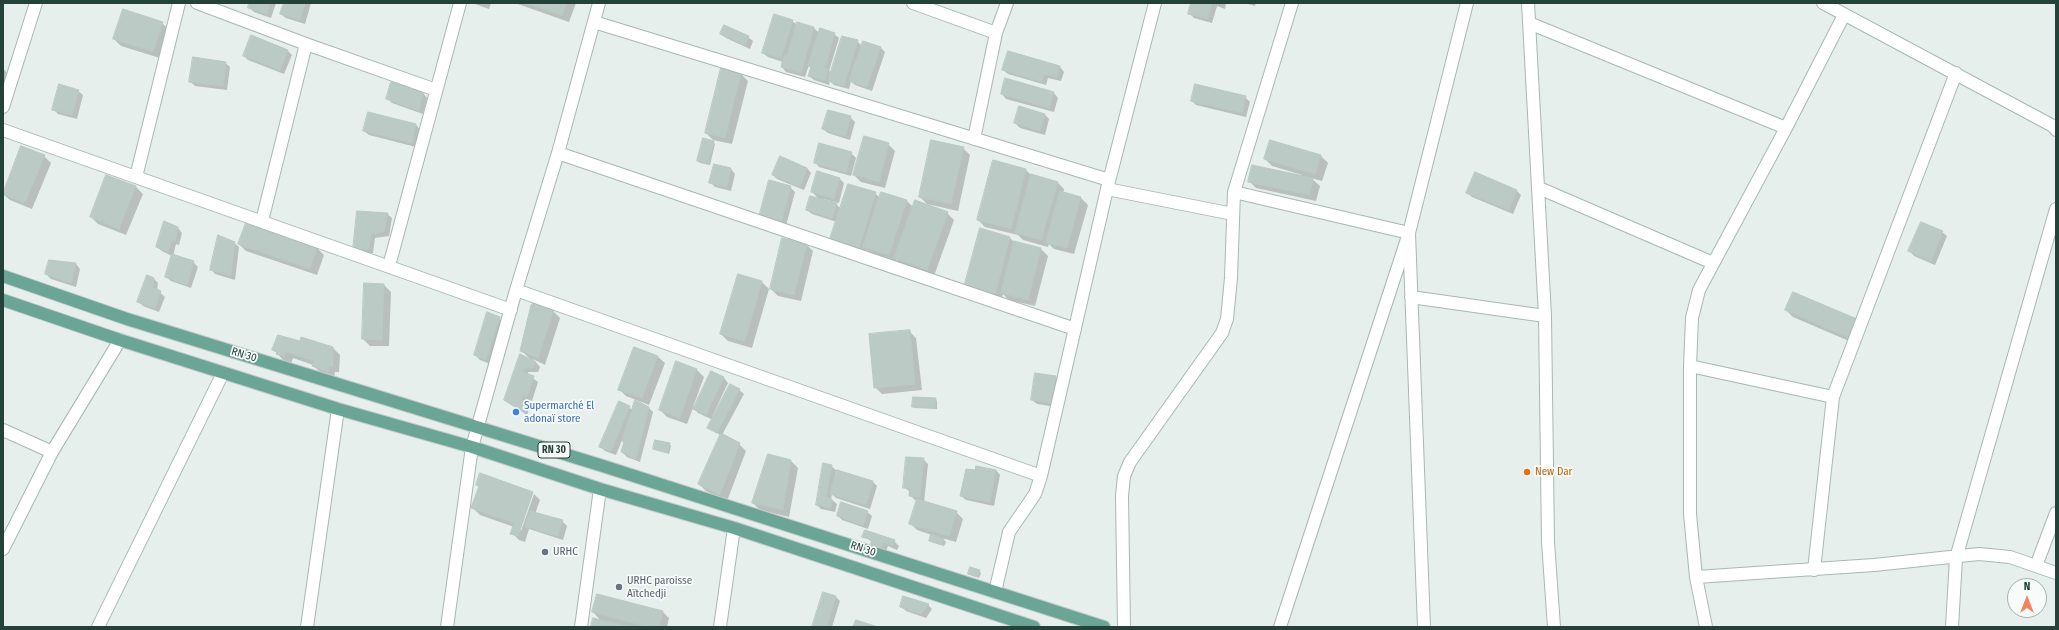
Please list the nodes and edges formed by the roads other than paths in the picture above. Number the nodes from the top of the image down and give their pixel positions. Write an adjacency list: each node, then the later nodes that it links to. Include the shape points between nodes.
1 (36, 3): 20 (street)
2 (179, 3): 26 (street)
3 (197, 3): 17 (street)
4 (460, 3): 19 (street)
5 (599, 3): 14 (street)
6 (913, 3): 16 (street)
7 (1007, 3): 16 (street)
8 (1155, 3): 27 (street)
9 (1292, 3): 29 (street)
10 (1467, 3): 33 (street)
11 (1528, 3): 15 (street)
12 (1823, 3): 13 (street)
13 (1844, 15): 18 (street); 22 (street)
14 (594, 22): 24 (street); 25 (street)
15 (1529, 23): 22 (street); 28 (street)
16 (996, 33): 24 (street)
17 (306, 44): 19 (street); 32 (street)
18 (1956, 73): 21 (street); 46 (street)
19 (436, 90): 35 (street)
20 (3, 108)
21 (2055, 124)
22 (1786, 128): 34 (street)
23 (3, 130): 26 (street)
24 (974, 140): 27 (street)
25 (558, 153): 37 (street); 42 (street)
26 (136, 177): 32 (street)
27 (1108, 185): 31 (street); 42 (street)
28 (1539, 188): 34 (street); 41 (street)
29 (1234, 192): 31 (street); 33 (street)
30 (2056, 210): 57 (street)
31 (1232, 214): 70 (street, via 1231,278 1227,319 1222,333 1130,462 1124,476)
32 (262, 221): 35 (street)
33 (1409, 233): 38 (street); 71 (street)
34 (1713, 263): 44 (street, via 1699,290 1692,318)
35 (389, 266): 40 (street)
36 (3, 276): 48 (main road, RN 30 / RN 30, via 126,320)
37 (516, 290): 40 (street); 52 (street)
38 (1411, 297): 41 (street); 72 (street)
39 (3, 300): 43 (main road, RN 30)
40 (511, 310): 48 (street)
41 (1545, 316): 73 (street, via 1548,542)
42 (1075, 329): 52 (street)
43 (120, 340): 45 (main road, RN 30); 51 (street)
44 (1690, 366): 46 (street); 61 (street, via 1690,514)
45 (223, 373): 47 (main road, RN 30); 63 (street)
46 (1833, 397): 59 (street)
47 (338, 409): 50 (main road, RN 30); 64 (street)
48 (478, 427): 50 (street); 62 (main road, RN 30 / RN 30)
49 (3, 430): 51 (street)
50 (472, 447): 53 (main road, RN 30); 65 (street)
51 (52, 452): 56 (street)
52 (1041, 476): 62 (street, via 1035,494 1010,532)
53 (600, 489): 55 (main road, RN 30); 66 (street)
54 (2056, 514): 58 (street)
55 (734, 528): 67 (street); 68 (main road, RN 30)
56 (3, 549)
57 (1956, 558): 58 (street, via 1993,555 2010,557); 59 (street); 75 (street)
58 (2036, 566): 60 (street)
59 (1814, 570): 61 (street)
60 (2056, 573)
61 (1696, 577): 74 (street)
62 (994, 592): 69 (main road, RN 30 / RN 30)
63 (98, 627)
64 (307, 627)
65 (447, 627)
66 (581, 627)
67 (720, 627)
68 (1034, 627)
69 (1104, 627)
70 (1124, 627)
71 (1280, 627)
72 (1424, 627)
73 (1554, 627)
74 (1706, 627)
75 (1952, 627)

